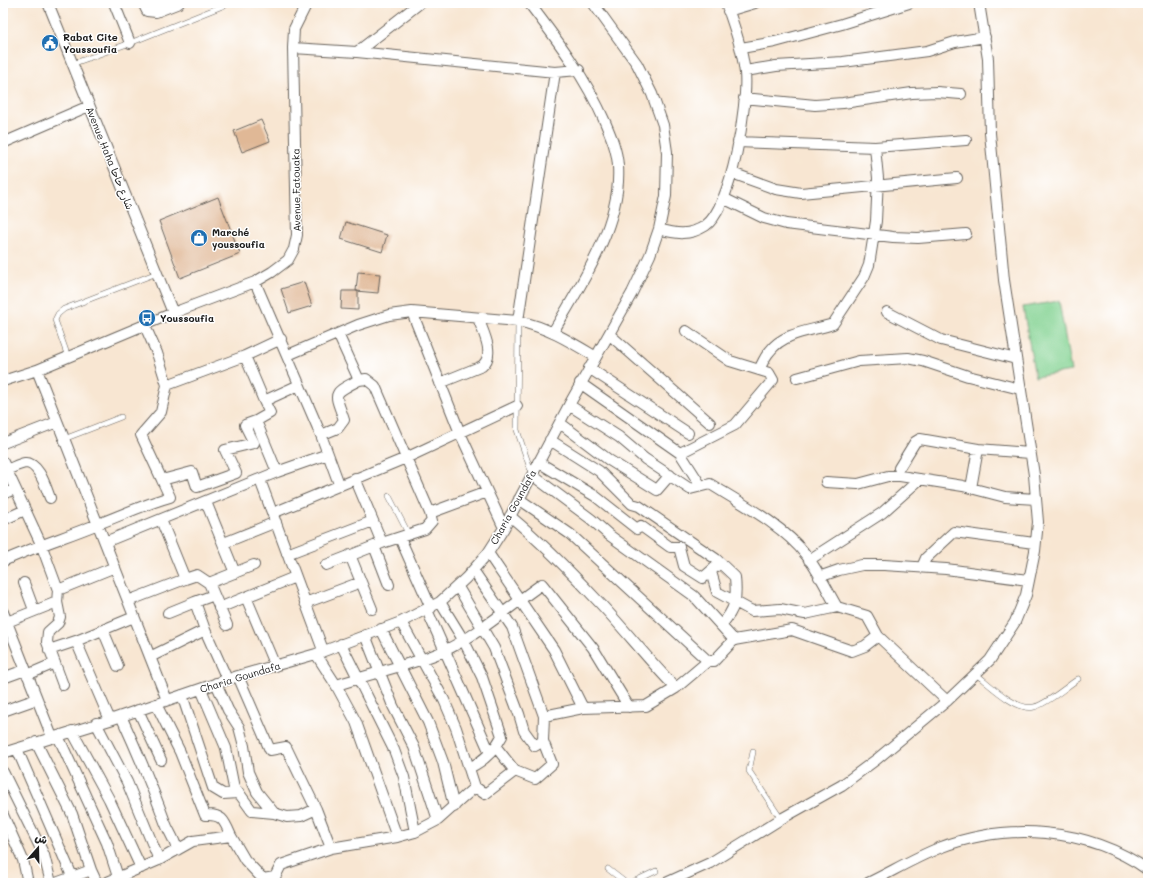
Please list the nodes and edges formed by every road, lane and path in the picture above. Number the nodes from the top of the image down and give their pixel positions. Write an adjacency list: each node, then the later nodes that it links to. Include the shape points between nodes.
1 (114, 3): 15 (street)
2 (143, 3): 3 (street, via 146,11 152,12)
3 (179, 3)
4 (230, 3): 15 (lane)
5 (307, 3): 16 (street, Avenue Fatouaka, via 294,29)
6 (420, 3): 18 (street)
7 (529, 3): 20 (street)
8 (593, 3): 34 (street, Charia Goundafa, via 637,64 652,94 663,125 668,174)
9 (755, 3): 13 (street)
10 (909, 3): 17 (street, via 775,42)
11 (979, 3): 14 (street)
12 (49, 4): 19 (street, Avenue Haha شارع حاحا)
13 (727, 7): 17 (street)
14 (985, 37): 21 (street, via 955,42 928,51); 54 (street, via 997,214)
15 (130, 43): 19 (lane)
16 (293, 48): 18 (street); 38 (street, Avenue Fatouaka, via 297,235 288,260)
17 (741, 48): 21 (street)
18 (357, 52): 22 (street)
19 (72, 64): 25 (street, Avenue Haha شارع حاحا)
20 (578, 70): 22 (street); 46 (street, via 598,106 615,148 618,165 617,186 614,209 606,230 578,289)
21 (745, 71): 24 (street)
22 (555, 72): 43 (street)
23 (961, 94): 24 (street, via 912,93 814,105)
24 (744, 98): 27 (street)
25 (89, 106): 28 (street); 37 (street, Avenue Haha شارع حاحا)
26 (966, 140): 29 (street)
27 (738, 142): 29 (street); 30 (street)
28 (3, 143)
29 (875, 147): 32 (street)
30 (732, 174): 32 (street, via 793,192 809,193); 33 (street)
31 (957, 178): 32 (street)
32 (878, 186): 36 (street)
33 (723, 198): 34 (street, via 719,209 705,226 682,234); 36 (street, via 777,222)
34 (658, 229): 48 (street, Charia Goundafa, via 647,261)
35 (966, 234): 36 (street, via 918,238)
36 (875, 235): 57 (street, via 864,277 836,321 822,328 794,334 776,343)
37 (157, 273): 41 (street, Avenue Haha شارع حاحا); 52 (lane, via 64,309 58,314 55,320)
38 (255, 282): 41 (street, Avenue Fatouaka); 49 (street)
39 (412, 312): 42 (street); 47 (street, via 375,318); 61 (street)
40 (887, 312): 54 (street, via 941,340)
41 (174, 313): 44 (street, Avenue Fatouaka)
42 (478, 318): 43 (street); 61 (street, via 489,352 487,362)
43 (518, 321): 46 (street); 68 (lane)
44 (145, 326): 52 (street, Avenue Fatouaka); 63 (street)
45 (686, 330): 57 (street, via 730,361)
46 (553, 332): 53 (street)
47 (338, 334): 50 (street); 59 (street)
48 (610, 335): 53 (street, Charia Goundafa); 73 (street)
49 (281, 339): 50 (street); 51 (street)
50 (288, 355): 64 (street)
51 (245, 356): 63 (street); 66 (street)
52 (68, 357): 56 (street, Avenue Fatouaka)
53 (596, 357): 55 (street, Charia Goundafa)
54 (1016, 359): 65 (street)
55 (589, 368): 62 (street, Charia Goundafa); 75 (street)
56 (37, 370): 60 (street, Avenue Fatouaka); 71 (street)
57 (759, 370): 81 (street, via 771,375 771,383 735,425)
58 (797, 378): 65 (street, via 859,361 908,358)
59 (359, 380): 76 (street, via 337,393 336,400 344,420 342,425); 84 (street, via 366,379 375,386)
60 (3, 382)
61 (440, 383): 74 (street)
62 (580, 383): 67 (street, Charia Goundafa); 81 (street)
63 (167, 385): 93 (street, via 160,412 141,435)
64 (299, 385): 66 (street); 76 (street)
65 (1020, 389): 82 (street)
66 (264, 401): 70 (street, via 270,413)
67 (569, 405): 72 (street, Charia Goundafa); 90 (street, via 619,437 645,459)
68 (518, 406): 74 (street); 89 (lane, via 517,430)
69 (120, 417): 77 (lane)
70 (256, 421): 88 (street); 93 (street, via 245,425 254,443 225,450 236,473 197,487 192,472)
71 (57, 422): 77 (street); 79 (street)
72 (560, 423): 78 (street, Charia Goundafa); 90 (street, via 609,460 657,490)
73 (710, 423)
74 (460, 433): 84 (street); 100 (street)
75 (688, 433)
76 (321, 435): 83 (street)
77 (64, 439): 114 (street)
78 (550, 440): 85 (street, Charia Goundafa); 127 (street, via 599,471 632,504 639,506)
79 (3, 443)
80 (978, 449): 82 (street); 87 (street, via 920,439 915,442); 98 (street)
81 (680, 453): 97 (street)
82 (1030, 453): 105 (street)
83 (328, 454): 88 (street); 96 (street)
84 (406, 458): 91 (street); 108 (street)
85 (538, 462): 89 (street, Charia Goundafa); 134 (street, via 595,496 637,529 642,526 670,547 679,547 684,566 690,570 703,578)
86 (5, 466): 99 (street); 103 (street, via 32,464)
87 (900, 468)
88 (277, 472): 94 (street)
89 (532, 475): 104 (street, Charia Goundafa); 165 (street, via 694,596)
90 (670, 475): 97 (street, via 690,488)
91 (356, 478): 96 (street); 113 (street)
92 (920, 478): 95 (street, via 888,476 858,484); 98 (street); 125 (street, via 882,514)
93 (162, 480): 114 (street, via 170,496 144,504)
94 (260, 480): 106 (street); 110 (street)
95 (826, 482)
96 (339, 484): 110 (street)
97 (700, 486): 125 (street, via 710,484 755,512 786,534)
98 (972, 488): 105 (street, via 1005,497)
99 (15, 489): 101 (street); 107 (street)
100 (487, 492): 108 (street); 115 (street)
101 (3, 494)
102 (389, 496): 116 (lane)
103 (50, 498)
104 (518, 499): 109 (street, Charia Goundafa); 181 (street, via 570,534)
105 (1036, 500): 119 (street, via 1038,522)
106 (206, 502): 112 (street); 118 (street)
107 (25, 510): 111 (street); 120 (street)
108 (430, 514): 116 (street, via 432,521 429,527)
109 (510, 516): 115 (street, Charia Goundafa); 197 (street, via 548,549 592,594 650,662)
110 (274, 517): 118 (street); 123 (street)
111 (3, 520)
112 (161, 520): 117 (street); 137 (street)
113 (373, 521): 121 (street); 123 (street)
114 (97, 525): 117 (street); 120 (street)
115 (504, 528): 122 (street, Charia Goundafa)
116 (404, 536): 121 (street); 157 (street)
117 (105, 542): 130 (street)
118 (224, 543): 133 (street)
119 (1034, 543): 131 (street, via 954,532 926,558); 138 (street)
120 (41, 544): 126 (street); 144 (street)
121 (378, 544): 124 (street); 142 (street)
122 (488, 553): 132 (street, Charia Goundafa); 147 (street)
123 (287, 554): 135 (street)
124 (350, 555): 129 (street); 139 (street)
125 (809, 560): 136 (street)
126 (3, 561)
127 (720, 563): 134 (street); 148 (street, via 735,577)
128 (254, 565): 133 (street)
129 (326, 565)
130 (115, 567): 144 (street); 149 (street)
131 (922, 568): 136 (street, via 862,565); 138 (street)
132 (474, 570): 143 (street, Charia Goundafa); 160 (street)
133 (235, 572): 141 (street)
134 (711, 572): 148 (street, via 718,592)
135 (295, 577): 146 (street); 153 (street)
136 (819, 577): 154 (street)
137 (185, 579): 141 (street, via 197,575); 149 (street)
138 (1028, 580): 188 (street, via 1026,595 1015,622 990,660)
139 (361, 582): 153 (street); 156 (street)
140 (24, 583): 158 (street)
141 (209, 583): 145 (street)
142 (389, 585)
143 (458, 586): 152 (street, Charia Goundafa); 166 (street)
144 (58, 590): 150 (street)
145 (214, 595): 151 (street); 155 (street)
146 (246, 597): 155 (street); 184 (street)
147 (519, 599): 160 (street); 204 (street, via 542,584 593,648); 205 (street, via 554,650)
148 (735, 600): 154 (street, via 752,611 780,609 805,614); 165 (street, via 731,614)
149 (128, 601): 162 (street)
150 (57, 602): 158 (street); 176 (street, via 60,617 58,623 48,632)
151 (195, 602): 159 (street); 169 (street)
152 (440, 602): 157 (street, Charia Goundafa); 174 (street)
153 (305, 603): 178 (street)
154 (837, 607): 171 (street, via 867,616)
155 (219, 608): 164 (street)
156 (372, 609)
157 (429, 609): 163 (street, Charia Goundafa); 177 (street)
158 (34, 610): 161 (street)
159 (168, 613)
160 (503, 614): 166 (street); 209 (street, via 512,627)
161 (5, 617): 186 (street)
162 (134, 617): 168 (street); 179 (street)
163 (401, 622): 167 (street, Charia Goundafa); 180 (street)
164 (227, 625)
165 (721, 625): 172 (street)
166 (483, 627): 174 (street); 214 (street, via 494,648 524,730 535,746)
167 (381, 629): 170 (street, Charia Goundafa); 185 (street)
168 (103, 630): 173 (street); 183 (street)
169 (205, 630): 179 (street); 193 (street)
170 (365, 635): 175 (street, Charia Goundafa); 187 (street)
171 (878, 636): 172 (street, via 865,646 852,651 792,630); 202 (street)
172 (734, 640): 181 (street, via 714,662)
173 (76, 641): 176 (street); 210 (street)
174 (464, 641): 177 (street); 217 (street, via 482,677 502,736)
175 (341, 644): 178 (street, Charia Goundafa); 191 (street)
176 (49, 650): 182 (street)
177 (446, 650): 180 (street); 217 (street)
178 (320, 652): 184 (street, Charia Goundafa); 196 (street)
179 (150, 657): 201 (street)
180 (422, 660): 185 (street); 221 (street, via 444,700)
181 (708, 661): 197 (street)
182 (55, 664): 186 (street); 195 (street)
183 (118, 666)
184 (275, 666): 189 (street, Charia Goundafa)
185 (399, 666): 187 (street); 226 (street, via 428,722 443,762)
186 (26, 672): 190 (street); 200 (street)
187 (379, 672): 191 (street); 231 (street, via 414,747)
188 (976, 674): 192 (lane, via 1016,705 1028,708 1037,706); 202 (street)
189 (238, 676): 193 (street, Charia Goundafa); 227 (street, via 270,750 286,747)
190 (3, 678)
191 (359, 678): 196 (street); 232 (street, via 394,750 404,777)
192 (1078, 679)
193 (227, 680): 194 (street, Charia Goundafa)
194 (216, 683): 198 (street, Charia Goundafa); 228 (street, via 239,727 248,772 257,792)
195 (63, 685)
196 (336, 685): 234 (street, via 356,722)
197 (676, 688): 204 (street, via 646,706)
198 (201, 689): 199 (street, Charia Goundafa); 225 (street, via 226,748 234,788)
199 (182, 695): 201 (street, Charia Goundafa); 225 (street, via 213,788 223,794)
200 (37, 699): 207 (street); 213 (street)
201 (167, 700): 203 (street, Charia Goundafa)
202 (947, 700): 230 (street, via 842,785)
203 (156, 704): 206 (street, Charia Goundafa); 233 (street, via 180,752 205,815 216,815 224,821)
204 (629, 707): 205 (street)
205 (583, 708): 209 (street)
206 (138, 710): 208 (street, Charia Goundafa); 220 (street)
207 (3, 711)
208 (121, 716): 210 (street, Charia Goundafa); 236 (street)
209 (544, 716): 214 (street)
210 (110, 720): 211 (street, Charia Goundafa)
211 (96, 723): 212 (street, Charia Goundafa); 237 (street, via 127,782)
212 (72, 731): 213 (street, Charia Goundafa); 238 (street, via 110,799)
213 (55, 737): 215 (street, Charia Goundafa); 243 (street, via 107,843)
214 (543, 741): 222 (street, via 552,764 535,778)
215 (36, 742): 216 (street, Charia Goundafa); 240 (street, via 72,814)
216 (17, 749): 219 (street, Charia Goundafa); 244 (street)
217 (493, 750): 221 (street, via 478,764); 222 (street)
218 (754, 752): 230 (lane, via 749,771)
219 (3, 754)
220 (161, 760)
221 (469, 768): 224 (street)
222 (515, 771): 224 (street, via 485,794)
223 (3, 772): 246 (street, via 44,855)
224 (475, 787): 226 (street)
225 (239, 793): 228 (street, via 252,811)
226 (454, 807): 231 (street)
227 (316, 809): 228 (street, via 301,816 287,817); 235 (street)
228 (274, 813)
229 (3, 815): 245 (street, via 23,860)
230 (781, 819): 252 (street, via 710,863)
231 (438, 820): 232 (street)
232 (415, 832): 234 (street)
233 (231, 836): 235 (street, via 245,860 263,879 275,878 281,865); 236 (street, via 193,840)
234 (397, 837): 235 (street)
235 (331, 848)
236 (177, 850): 237 (street)
237 (159, 860): 238 (street)
238 (140, 868): 243 (street)
239 (608, 869): 250 (lane)
240 (91, 870): 244 (street); 248 (street)
241 (1148, 870): 253 (street, via 1126,856 1084,839 1048,833 1019,832 962,841 938,849)
242 (656, 871): 251 (lane)
243 (118, 878): 249 (street)
244 (74, 880): 247 (street)
245 (28, 883)
246 (51, 883)
247 (56, 883)
248 (97, 883)
249 (105, 883)
250 (626, 883)
251 (631, 883)
252 (666, 883)
253 (868, 883)

